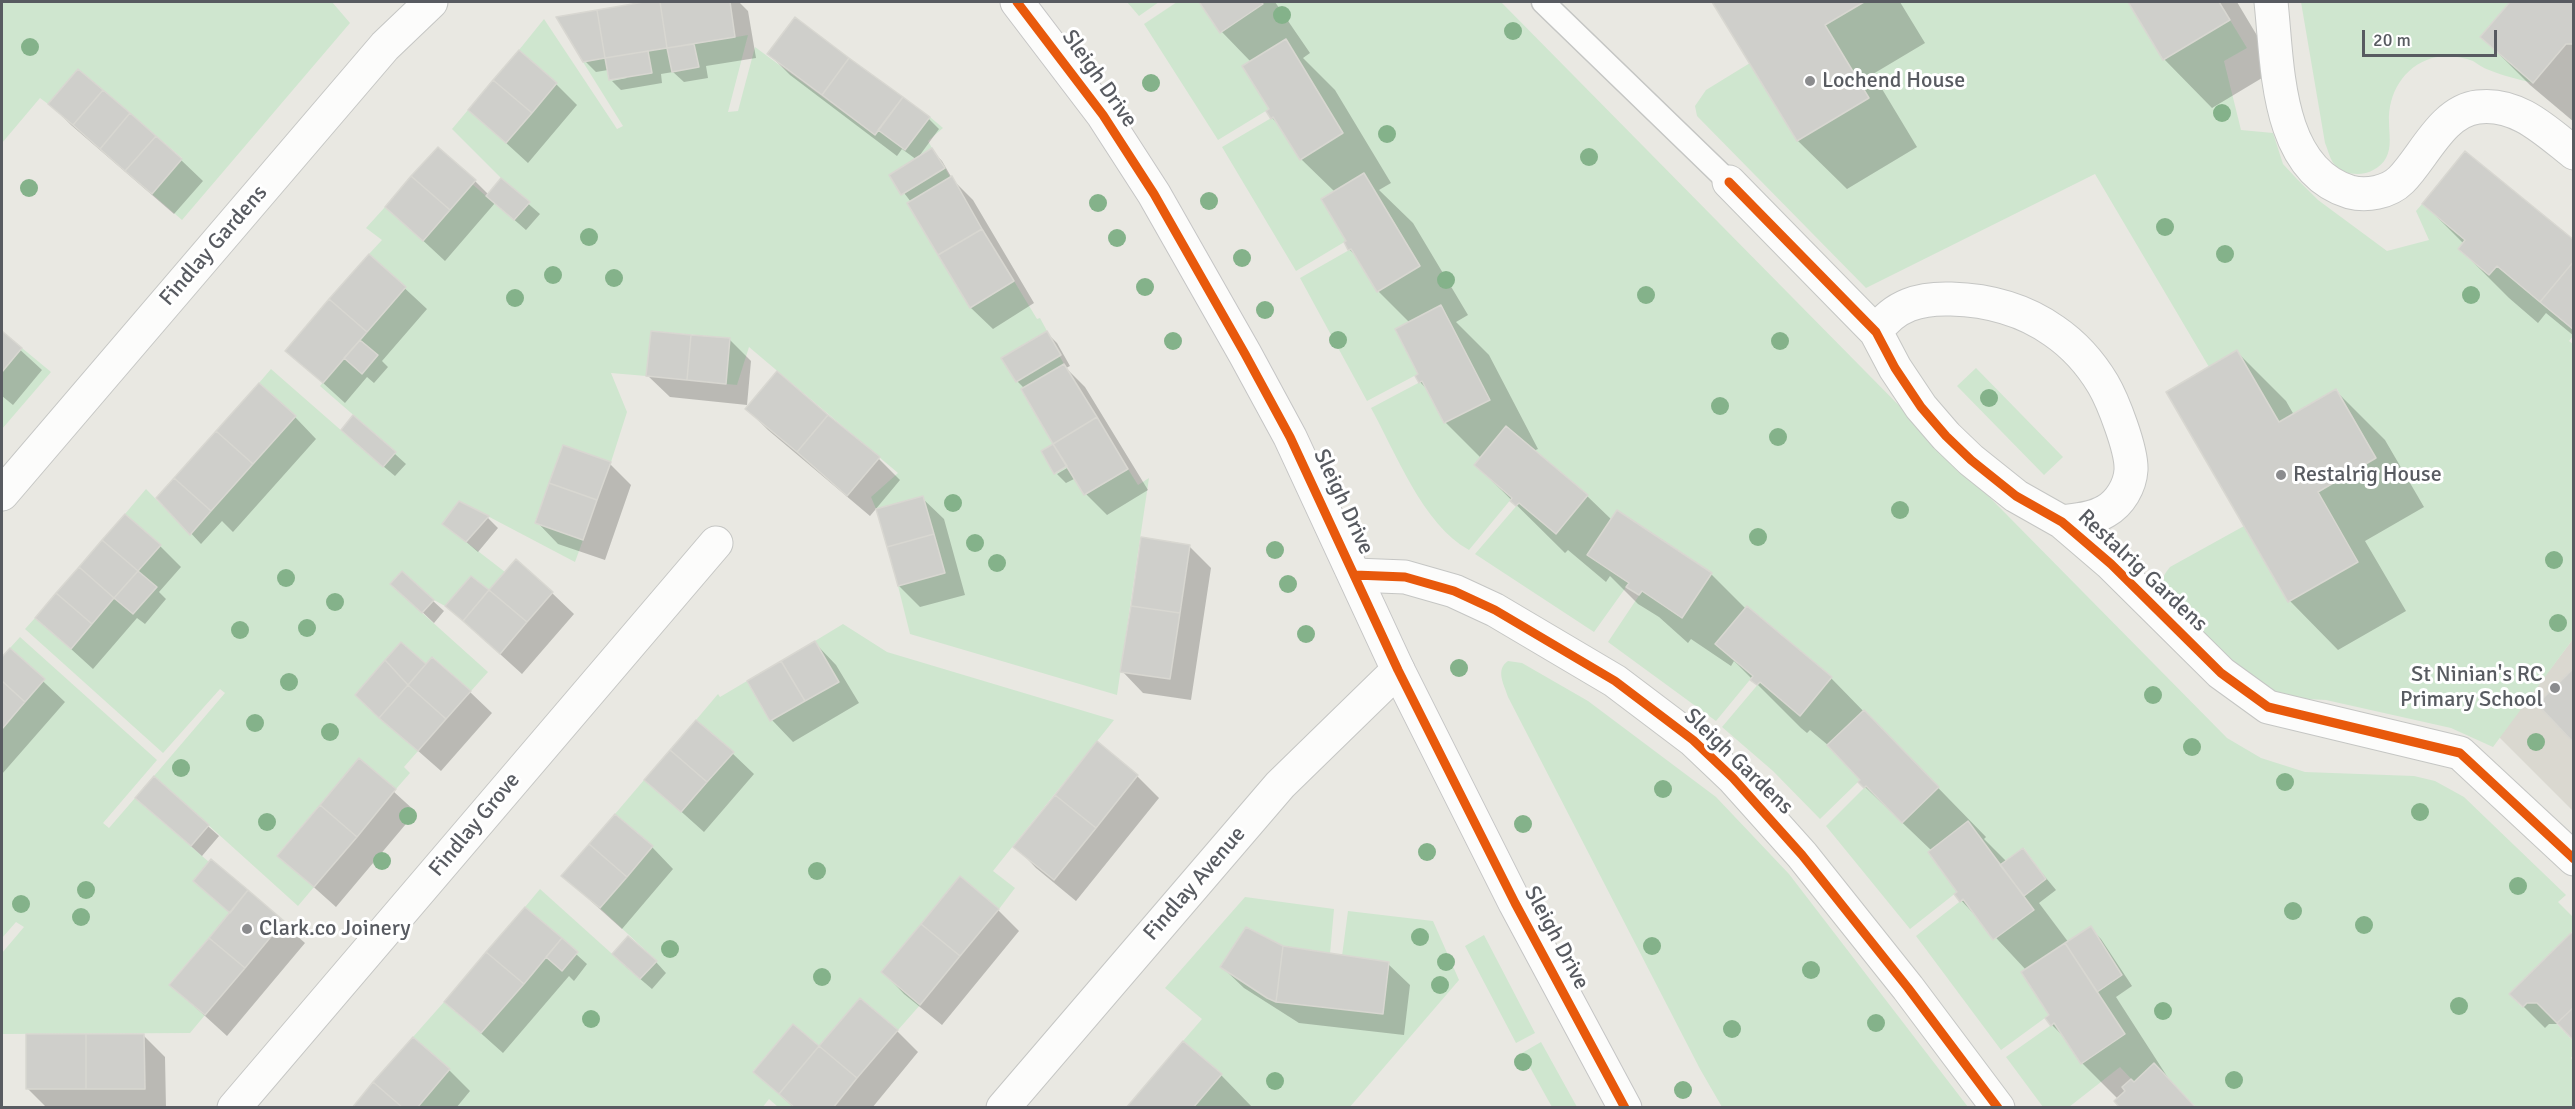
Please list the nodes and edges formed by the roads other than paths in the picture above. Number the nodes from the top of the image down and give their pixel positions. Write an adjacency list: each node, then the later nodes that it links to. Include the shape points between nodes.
1 (431, 2): 8 (street, Findlay Gardens, via 385,46)
2 (1017, 2): 11 (street, Sleigh Drive, via 1103,115 1196,264 1290,436)
3 (2271, 2): 5 (street, via 2290,133 2303,156 2337,188 2356,194 2379,192 2399,182 2455,116 2477,107 2505,107 2534,122)
4 (1547, 3): 6 (lane)
5 (2574, 153)
6 (1729, 182): 7 (street, Restalrig Gardens)
7 (1876, 332): 9 (street, Restalrig Gardens, via 1921,407 1946,436 2016,496); 9 (street, Restalrig Gardens, via 1899,308 1911,303 1946,298 1981,301 2037,320 2084,358 2104,385 2118,418 2131,467 2130,480 2124,494 2106,511)
8 (2, 494)
9 (2062, 522): 13 (street, Restalrig Gardens, via 2221,673 2268,707 2460,753)
10 (716, 543): 14 (street, Findlay Grove)
11 (1355, 575): 12 (street, Sleigh Drive); 17 (street, Sleigh Gardens, via 1405,578 1454,591 1495,610 1615,681 1693,740 1734,778 1802,855)
12 (1398, 670): 15 (street, Findlay Avenue, via 1280,785); 16 (street, Sleigh Drive, via 1515,903)
13 (2574, 859)
14 (234, 1107)
15 (1003, 1107)
16 (1624, 1107)
17 (1998, 1107)

